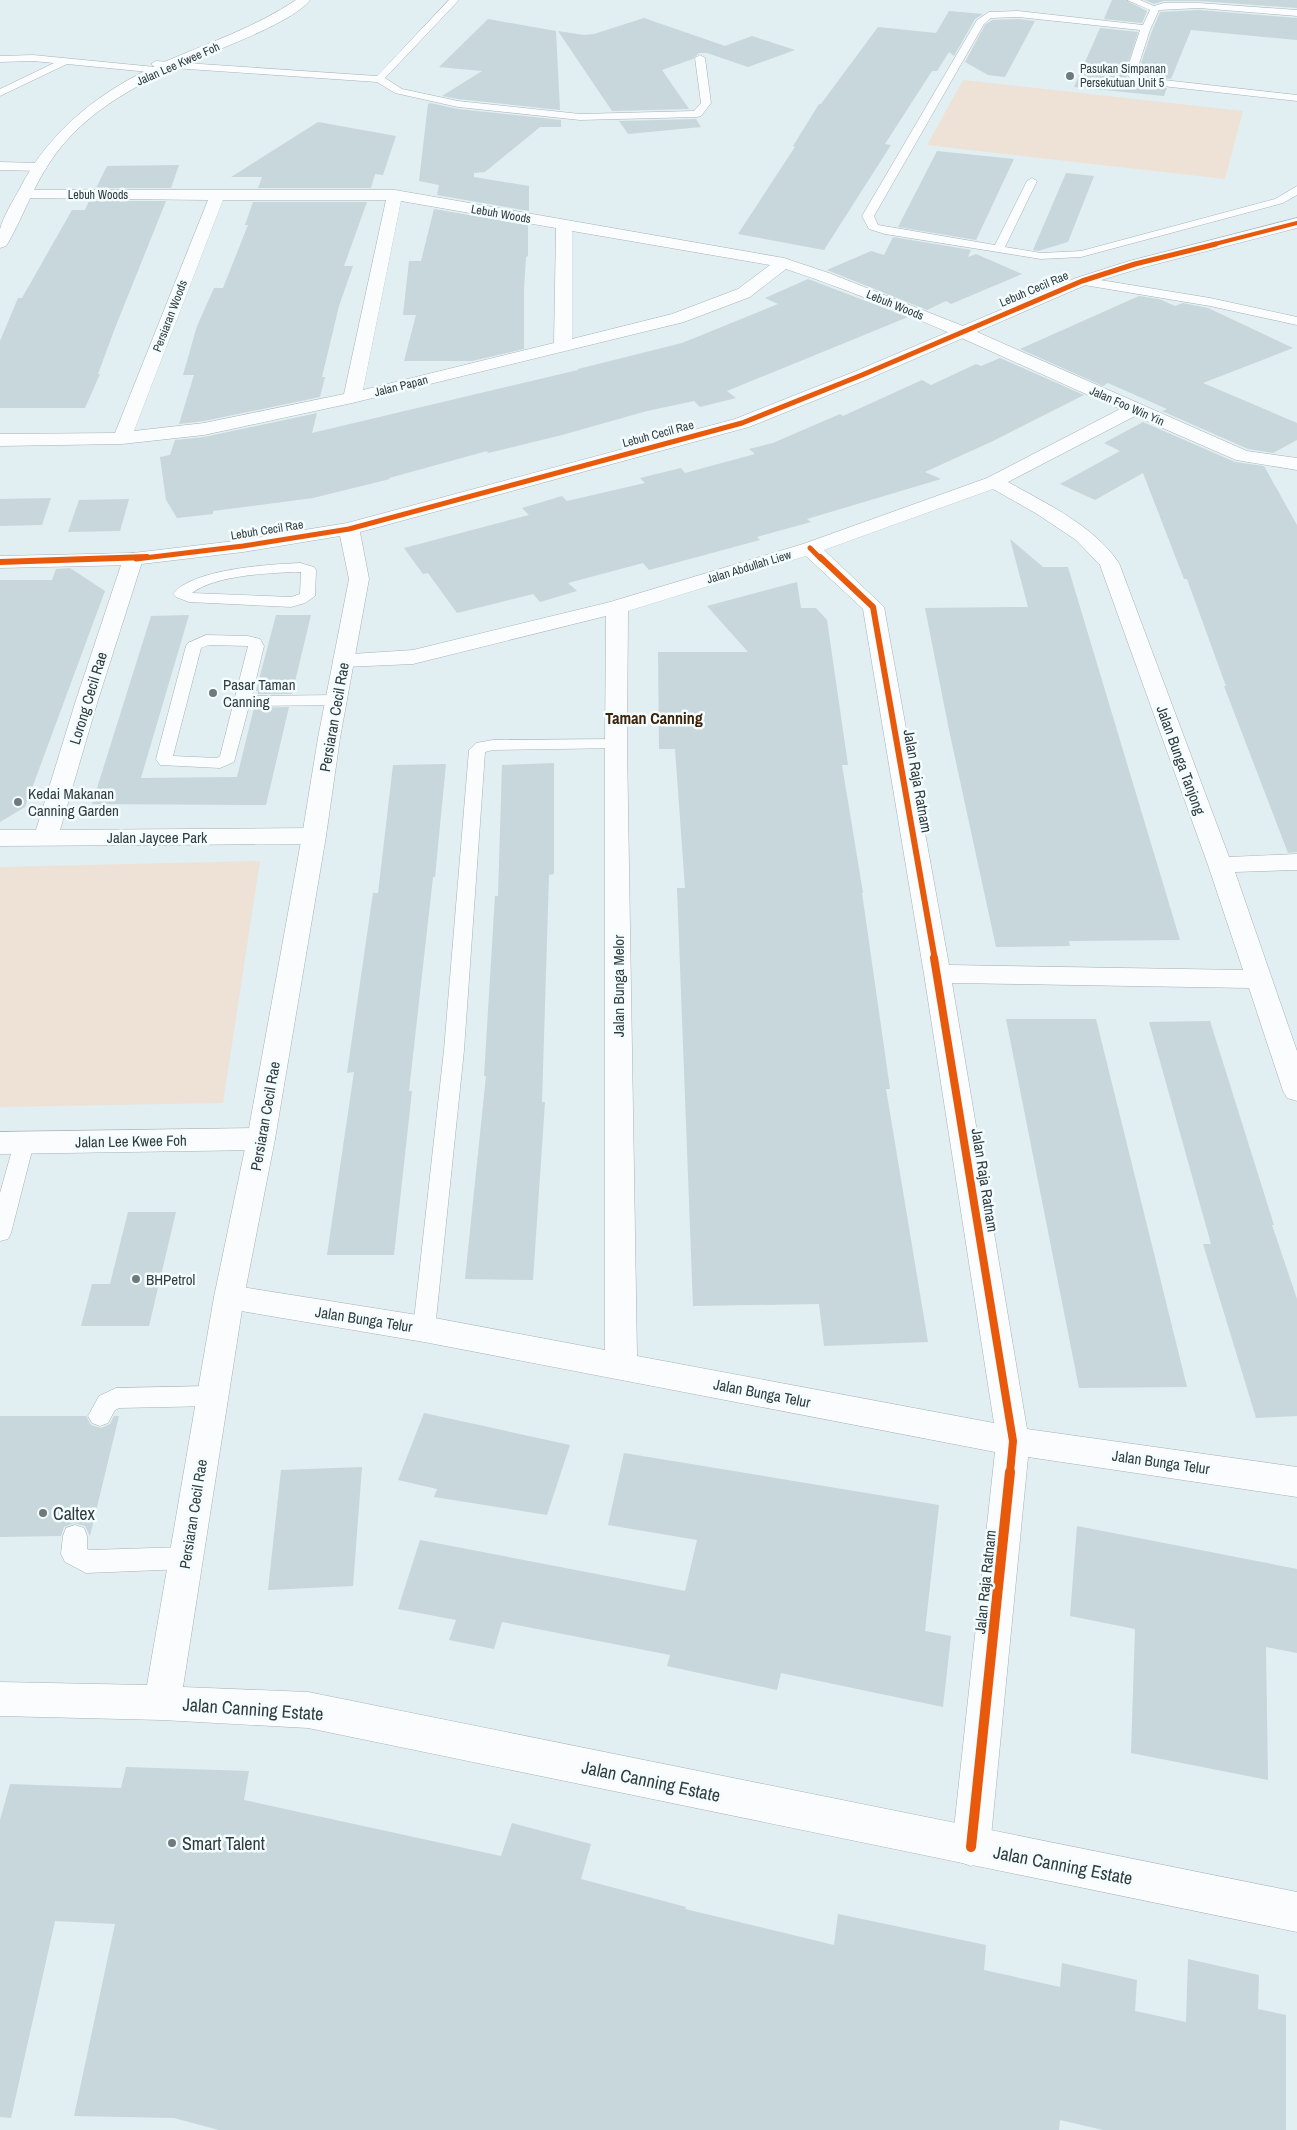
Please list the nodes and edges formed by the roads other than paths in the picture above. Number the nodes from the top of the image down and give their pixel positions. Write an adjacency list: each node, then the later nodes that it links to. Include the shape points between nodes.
1 (290, 0): 12 (street, Jalan Lee Kwee Foh, via 266,15)
2 (304, 0): 12 (street, Jalan Lee Kwee Foh, via 255,29)
3 (454, 0): 13 (lane)
4 (1132, 0): 6 (lane)
5 (1184, 1): 6 (lane, via 1160,4); 7 (lane)
6 (1155, 9): 8 (lane)
7 (1297, 13)
8 (1147, 28): 15 (lane, via 1131,73 1139,80); 27 (lane, via 1018,14 989,15 980,22 868,216 873,227 885,231)
9 (700, 58): 13 (lane, via 706,103 697,114 580,117 458,104 399,91)
10 (0, 59): 11 (lane, via 33,58)
11 (64, 62): 12 (lane); 14 (lane)
12 (157, 67): 13 (lane); 17 (street, Jalan Lee Kwee Foh, via 72,128)
13 (379, 79)
14 (0, 93)
15 (1297, 98)
16 (0, 166): 17 (street)
17 (33, 167): 20 (street, Jalan Lee Kwee Foh); 23 (street, Jalan Lee Kwee Foh)
18 (1032, 181): 27 (lane)
19 (1297, 189): 27 (lane, via 1279,201 1081,254 1042,256)
20 (25, 195): 21 (street, Lebuh Woods); 26 (street, Jalan Lee Kwee Foh)
21 (217, 195): 22 (street, Lebuh Woods); 35 (street, Persiaran Woods)
22 (395, 195): 25 (street, Lebuh Woods); 33 (street)
23 (0, 212)
24 (1297, 223): 29 (street, Lebuh Cecil Rae)
25 (564, 225): 28 (street, Lebuh Woods); 32 (street)
26 (0, 243)
27 (998, 250)
28 (784, 263): 31 (street, Lebuh Woods); 32 (street, Jalan Papan, via 744,294 678,318)
29 (1082, 281): 30 (lane, via 1210,302); 31 (street, Lebuh Cecil Rae)
30 (1297, 321)
31 (962, 332): 34 (street, Jalan Foo Win Yin); 39 (street, Lebuh Cecil Rae, via 742,423)
32 (563, 347): 33 (street, Jalan Papan)
33 (352, 398): 35 (street, Jalan Papan, via 204,429)
34 (1134, 409): 37 (street, Jalan Foo Win Yin, via 1243,456); 38 (street, Jalan Abdullah Liew)
35 (122, 438): 36 (street, Jalan Papan)
36 (0, 440)
37 (1297, 464)
38 (994, 482): 41 (street, Jalan Abdullah Liew); 54 (street, Jalan Bunga Tanjong, via 1083,536 1109,562)
39 (349, 529): 40 (street, Lebuh Cecil Rae); 46 (street, Persiaran Cecil Rae, via 359,579)
40 (243, 546): 42 (street, Lebuh Cecil Rae); 44 (lane)
41 (810, 548): 45 (street, Jalan Abdullah Liew); 55 (street, Jalan Raja Ratnam, via 873,607)
42 (133, 559): 43 (street, Lebuh Cecil Rae); 52 (street, Lorong Cecil Rae)
43 (0, 563)
44 (248, 571): 44 (lane, via 306,568 309,570 307,596 290,602 181,594 194,585)
45 (617, 607): 46 (street, Jalan Abdullah Liew, via 413,657); 49 (street, Jalan Bunga Melor)
46 (344, 660): 47 (street, Persiaran Cecil Rae)
47 (337, 700): 48 (lane); 50 (street, Persiaran Cecil Rae)
48 (242, 701): 48 (lane, via 228,758 224,762 171,763 164,759 194,646 198,643 206,640 254,642 256,646)
49 (616, 744): 62 (lane, via 493,745 477,750 454,1050); 63 (street, Jalan Bunga Melor)
50 (314, 836): 52 (street, Jalan Jaycee Park); 58 (street, Persiaran Cecil Rae)
51 (0, 838): 52 (street, Jalan Jaycee Park)
52 (46, 838)
53 (1297, 862): 54 (street)
54 (1220, 865): 56 (street, Jalan Bunga Tanjong)
55 (937, 974): 56 (street); 66 (street, Jalan Raja Ratnam)
56 (1257, 979): 57 (street, Jalan Bunga Tanjong)
57 (1297, 1091)
58 (261, 1139): 59 (street, Jalan Lee Kwee Foh); 61 (street, Persiaran Cecil Rae)
59 (12, 1143): 60 (lane)
60 (0, 1233)
61 (229, 1297): 62 (street, Jalan Bunga Telur); 64 (street, Persiaran Cecil Rae)
62 (424, 1329): 63 (street, Jalan Bunga Telur)
63 (621, 1366): 66 (street, Jalan Bunga Telur)
64 (212, 1396): 65 (lane, via 116,1398 107,1403); 69 (street, Persiaran Cecil Rae)
65 (100, 1416)
66 (1013, 1440): 67 (street, Jalan Bunga Telur); 72 (street, Jalan Raja Ratnam)
67 (1297, 1482)
68 (75, 1536): 69 (lane, via 74,1554 86,1562)
69 (185, 1558): 71 (street, Persiaran Cecil Rae)
70 (0, 1699): 71 (street, Jalan Canning Estate)
71 (162, 1703): 72 (street, Jalan Canning Estate, via 308,1710)
72 (971, 1847): 73 (street, Jalan Canning Estate)
73 (1297, 1912)

